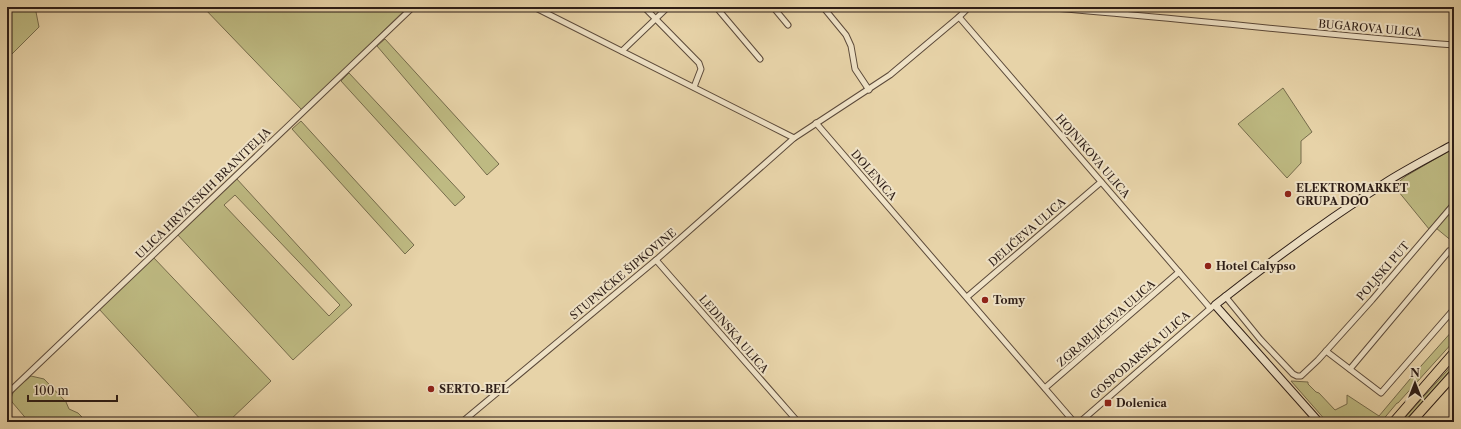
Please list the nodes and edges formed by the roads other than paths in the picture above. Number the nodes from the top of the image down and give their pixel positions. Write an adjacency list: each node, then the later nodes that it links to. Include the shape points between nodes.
1 (413, 7): 37 (street, ULICA HRVATSKIH BRANITELJA)
2 (534, 7): 16 (street)
3 (644, 7): 13 (street)
4 (668, 7): 13 (street)
5 (716, 7): 17 (street)
6 (773, 7): 14 (street)
7 (823, 7): 19 (street, via 846,35 851,46 855,69)
8 (969, 7): 12 (street, STUPNIČKE ŠIPKOVINE)
9 (1041, 7): 11 (street, BUGAROVA ULICA)
10 (1118, 7): 11 (street)
11 (1117, 13): 15 (street, BUGAROVA ULICA)
12 (959, 17): 19 (street, STUPNIČKE ŠIPKOVINE); 23 (street, HOJNIKOVA ULICA)
13 (656, 19): 16 (street); 18 (street, via 699,63 701,69)
14 (788, 25)
15 (1454, 45)
16 (622, 51): 18 (street)
17 (760, 58)
18 (694, 87): 21 (street)
19 (869, 90): 20 (street, STUPNIČKE ŠIPKOVINE)
20 (816, 123): 21 (street, STUPNIČKE ŠIPKOVINE); 29 (street, DOLENICA)
21 (794, 138): 26 (street, STUPNIČKE ŠIPKOVINE)
22 (1454, 144): 28 (main road, via 1388,181 1321,225)
23 (1101, 182): 27 (street, HOJNIKOVA ULICA); 29 (street, DELIĆEVA ULICA)
24 (1454, 204): 32 (street, POLJSKI PUT)
25 (1449, 251): 34 (street)
26 (656, 260): 38 (street, STUPNIČKE ŠIPKOVINE); 39 (street, LEDINSKA ULICA)
27 (1179, 272): 30 (street, HOJNIKOVA ULICA); 36 (street, ZGRABLJIĆEVA ULICA)
28 (1226, 296): 30 (main road); 32 (street, POLJSKI PUT, via 1260,340 1293,374 1302,376)
29 (967, 297): 36 (street, DOLENICA)
30 (1213, 306): 41 (street, GOSPODARSKA ULICA); 42 (main road, HOJNIKOVA ULICA)
31 (1454, 309): 34 (street, via 1381,393)
32 (1326, 351): 34 (street)
33 (1454, 353): 43 (highway)
34 (1350, 369)
35 (1454, 374): 44 (highway)
36 (1045, 388): 40 (street, DOLENICA)
37 (7, 394)
38 (462, 422)
39 (798, 422)
40 (1074, 422)
41 (1080, 422)
42 (1319, 422)
43 (1394, 422)
44 (1411, 422)

